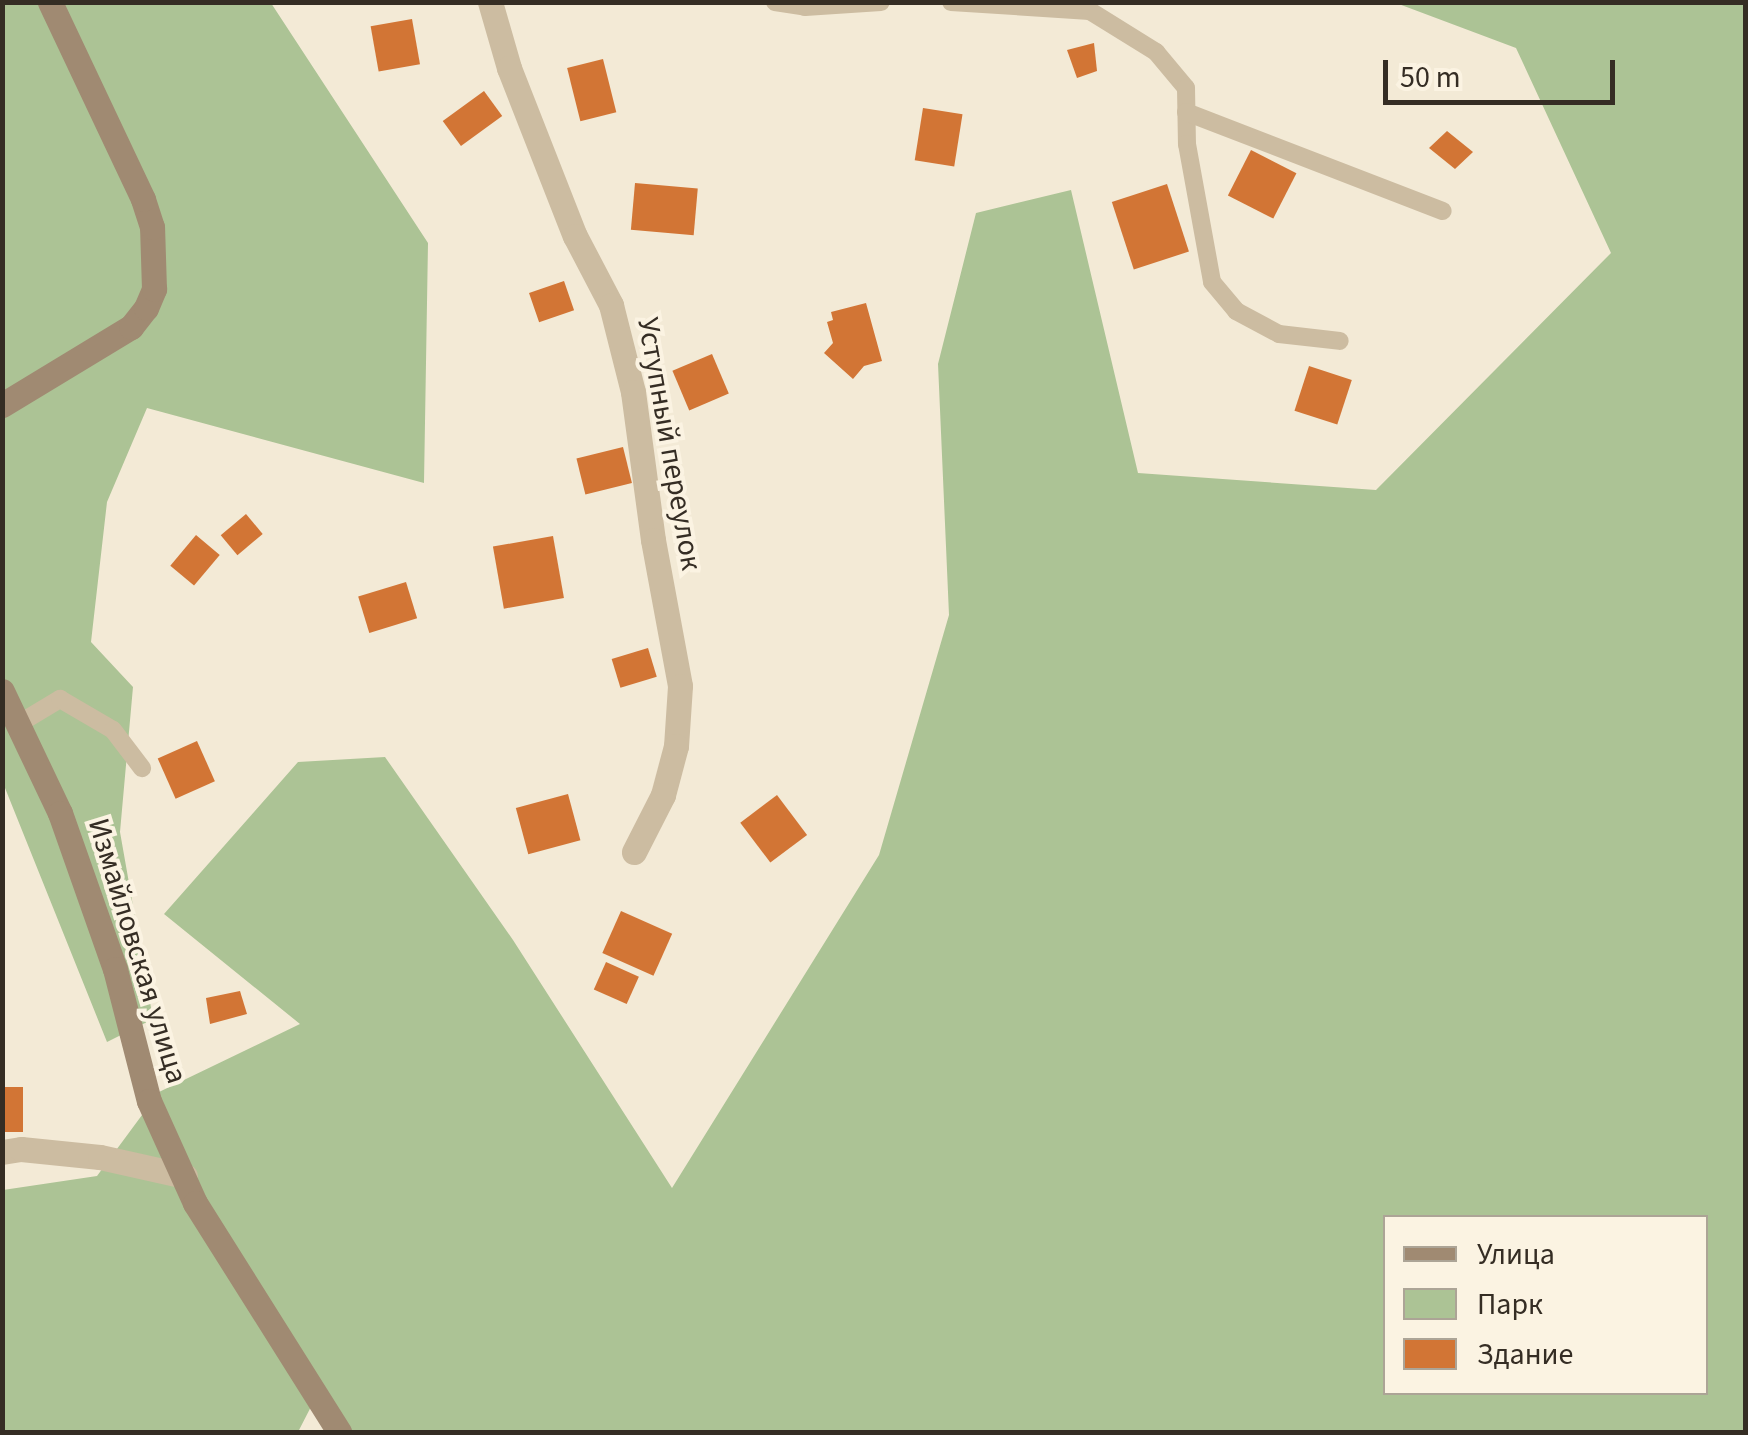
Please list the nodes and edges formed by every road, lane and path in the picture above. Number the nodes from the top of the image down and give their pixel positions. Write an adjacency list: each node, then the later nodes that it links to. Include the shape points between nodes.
1 (50, 2): 9 (street, via 143,200 152,227 154,289 131,326)
2 (490, 2): 13 (street, Уступный переулок, via 509,68 610,304 633,392 680,686 676,746 663,795)
3 (775, 2): 4 (lane)
4 (881, 2)
5 (951, 2): 6 (lane, via 1090,11 1156,52 1186,88)
6 (1186, 112): 7 (lane); 8 (lane, via 1212,282 1236,311 1278,334)
7 (1443, 212)
8 (1340, 341)
9 (2, 406)
10 (2, 691): 11 (street, Измайловская улица)
11 (20, 723): 12 (lane, via 60,699 113,730); 15 (street, Измайловская улица, via 115,968 149,1102)
12 (142, 768)
13 (634, 852)
14 (2, 1152): 15 (street, via 100,1158)
15 (186, 1176): 16 (street, Измайловская улица, via 194,1202)
16 (339, 1432)

